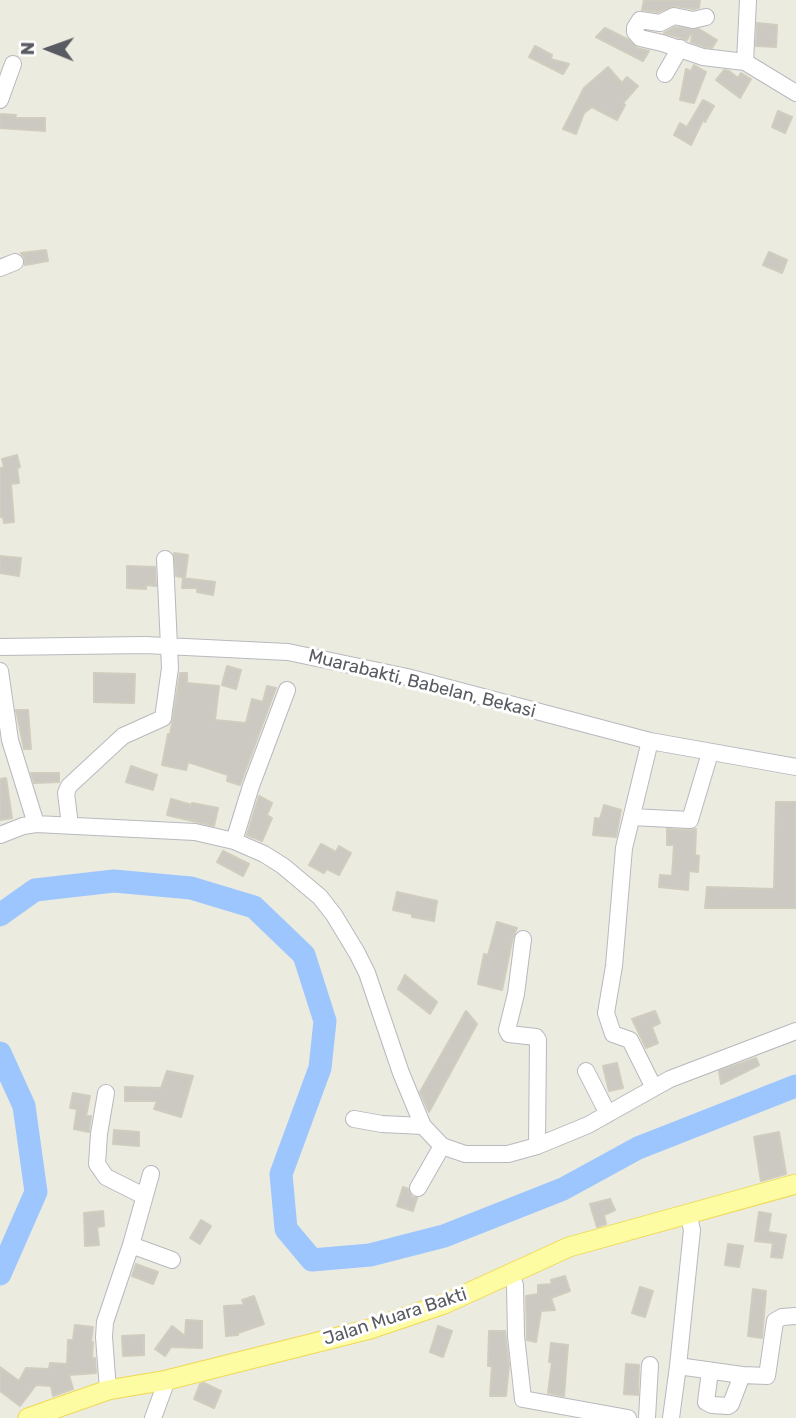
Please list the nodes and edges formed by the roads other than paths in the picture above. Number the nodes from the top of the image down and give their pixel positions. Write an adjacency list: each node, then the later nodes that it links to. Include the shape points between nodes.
1 (748, 0): 4 (street)
2 (706, 17): 3 (street, via 674,16 660,23 637,23 636,36)
3 (680, 48): 4 (street, via 712,60); 6 (street)
4 (745, 62): 7 (street)
5 (13, 64): 8 (street)
6 (665, 74)
7 (796, 93)
8 (0, 100)
9 (165, 559): 10 (street)
10 (168, 646): 11 (street, Muarabakti, Babelan, Bekasi); 14 (street, Muarabakti, Babelan, Bekasi, via 321,658); 19 (street, via 170,668 163,718 123,736 69,786)
11 (0, 647)
12 (0, 671): 18 (street, via 10,740)
13 (287, 690): 21 (street)
14 (650, 741): 15 (street, Muarabakti, Babelan, Bekasi); 17 (street)
15 (710, 753): 16 (street, Muarabakti, Babelan, Bekasi); 17 (street, via 690,820)
16 (796, 767)
17 (632, 817): 25 (street, via 624,848 606,1013 613,1034 632,1042)
18 (36, 824): 19 (street); 20 (street)
19 (70, 825): 21 (street, via 168,829)
20 (0, 835)
21 (234, 841): 29 (street, via 283,866 334,915 368,973)
22 (523, 939): 31 (street, via 507,1030 538,1040)
23 (796, 1031): 25 (street)
24 (586, 1071): 27 (street)
25 (654, 1088): 27 (street)
26 (106, 1093): 35 (street, via 97,1164 106,1177)
27 (608, 1114): 31 (street)
28 (354, 1119): 29 (street)
29 (424, 1126): 30 (street)
30 (442, 1146): 31 (street, via 479,1155); 34 (street)
31 (537, 1146)
32 (151, 1174): 35 (street)
33 (796, 1184): 36 (main road, Jalan Muara Bakti)
34 (418, 1188)
35 (144, 1196): 37 (street)
36 (688, 1213): 39 (main road, Jalan Muara Bakti, via 569,1247); 42 (street, via 692,1230)
37 (131, 1244): 38 (street); 46 (street, via 103,1331)
38 (172, 1260)
39 (510, 1274): 45 (main road, Jalan Muara Bakti, via 444,1304 370,1329); 49 (street, via 515,1285 523,1399)
40 (796, 1316): 44 (street, via 775,1321 767,1376)
41 (650, 1365): 50 (street)
42 (678, 1366): 43 (street); 51 (street)
43 (710, 1371): 44 (street); 44 (street, via 706,1402 712,1405 731,1404)
44 (742, 1375)
45 (167, 1380): 46 (main road, Jalan Muara Bakti); 48 (street)
46 (108, 1390): 47 (main road, Jalan Muara Bakti)
47 (28, 1418)
48 (153, 1418)
49 (628, 1418)
50 (647, 1418)
51 (671, 1418)

